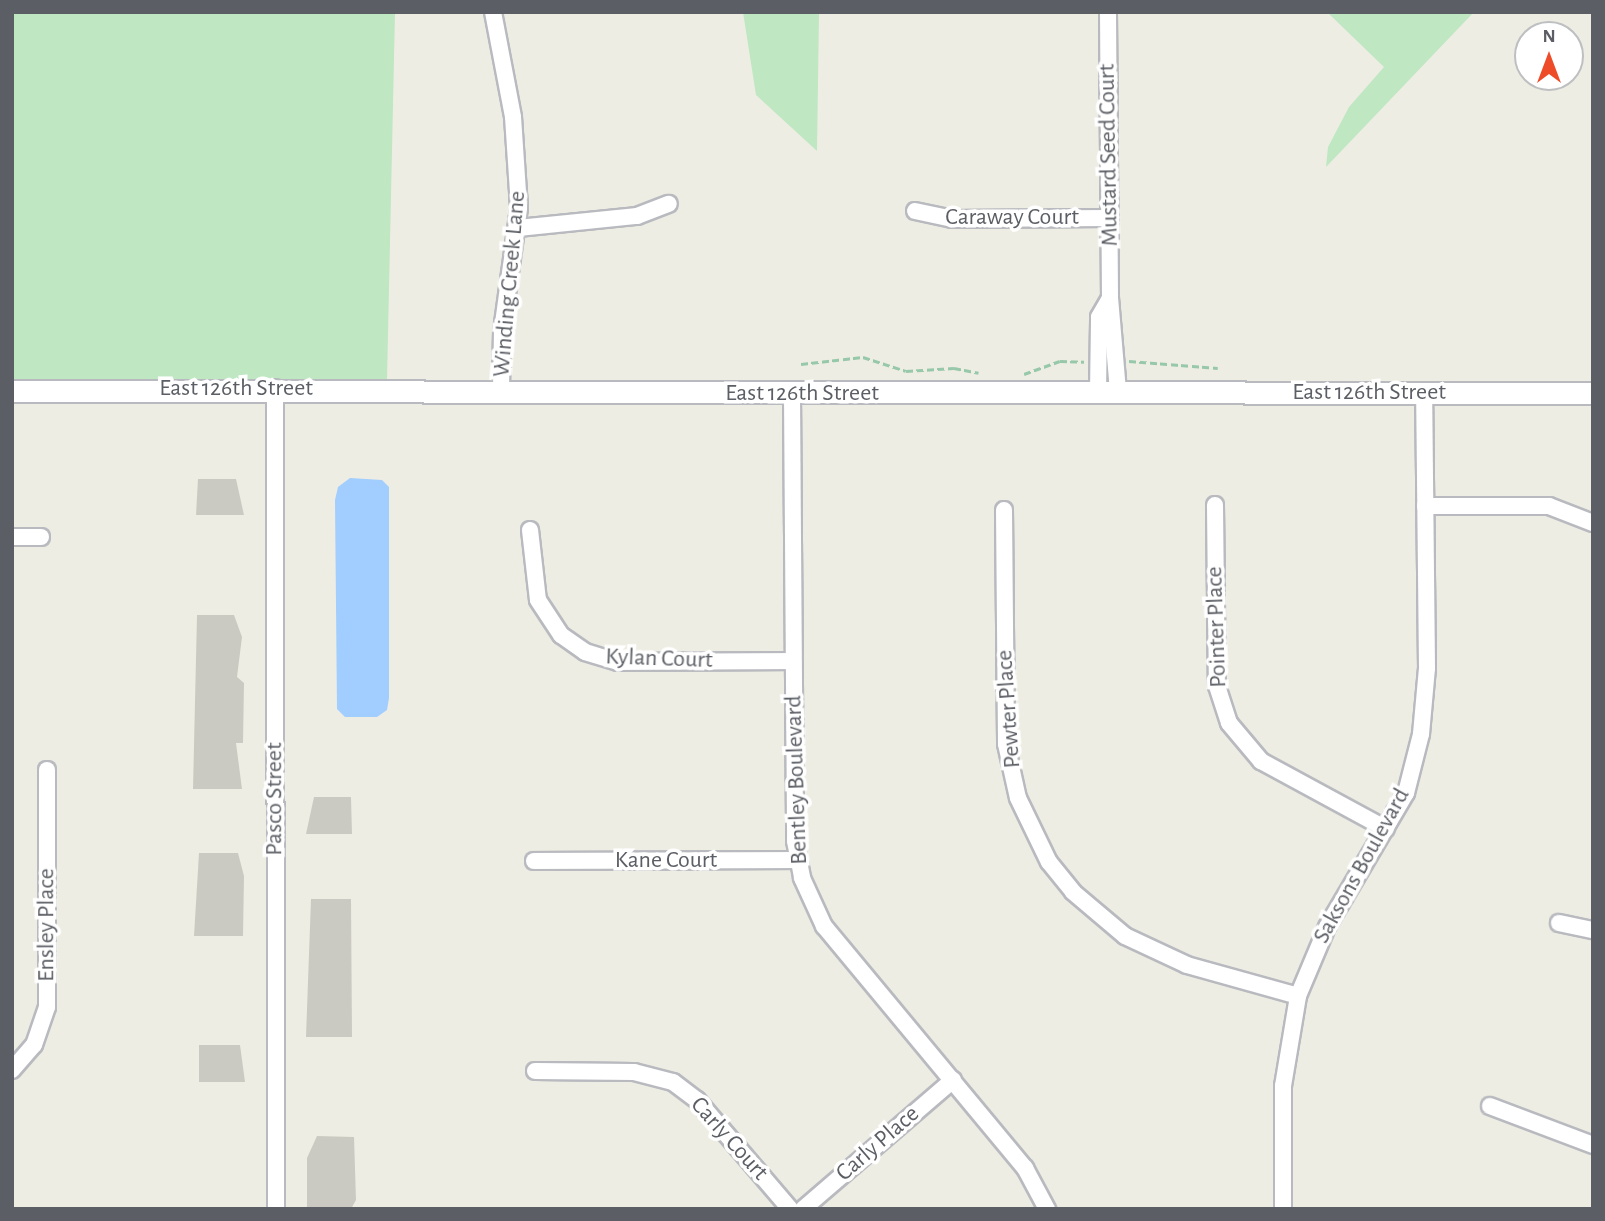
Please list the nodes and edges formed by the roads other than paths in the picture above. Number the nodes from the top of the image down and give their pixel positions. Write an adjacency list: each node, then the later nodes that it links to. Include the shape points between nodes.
1 (493, 12): 6 (street, Winding Creek Lane, via 517,152)
2 (1108, 12): 5 (street, Mustard Seed Court)
3 (669, 204): 6 (street, via 637,216)
4 (915, 211): 5 (street, Caraway Court, via 953,219)
5 (1110, 218): 10 (street, Mustard Seed Court)
6 (518, 228): 8 (street, Winding Creek Lane, via 502,331)
7 (275, 388): 8 (main road, East 126th Street); 9 (main road, East 126th Street); 34 (street, Pasco Street)
8 (501, 389): 12 (main road, East 126th Street)
9 (12, 391)
10 (1108, 392): 12 (main road, East 126th Street); 13 (main road, East 126th Street)
11 (1593, 393): 13 (main road, East 126th Street)
12 (792, 394): 21 (street, Bentley Boulevard)
13 (1424, 394): 15 (street, Saksons Boulevard)
14 (1215, 505): 23 (street, Pointer Place, via 1216,676 1228,723 1261,761)
15 (1425, 506): 17 (street, via 1549,506); 23 (street, Saksons Boulevard, via 1427,699 1413,773)
16 (1004, 510): 28 (street, Pewter Place, via 1006,744 1018,798 1049,862 1073,892 1125,936 1187,965)
17 (1593, 523)
18 (530, 530): 21 (street, Kylan Court, via 537,600 561,635 585,652 618,662)
19 (12, 537): 20 (street)
20 (41, 537)
21 (793, 661): 24 (street, Bentley Boulevard)
22 (47, 770): 29 (street, Ensley Place, via 47,1007 34,1045)
23 (1386, 829): 28 (street, Saksons Boulevard, via 1326,927)
24 (797, 860): 25 (street, Kane Court); 31 (street, Bentley Boulevard, via 824,926)
25 (534, 862)
26 (1559, 923): 27 (street)
27 (1593, 930)
28 (1298, 996): 38 (street, Saksons Boulevard, via 1283,1086)
29 (12, 1070)
30 (535, 1072): 35 (street, Carly Court, via 634,1072 673,1083 697,1100)
31 (953, 1080): 36 (street, Carly Place); 37 (street, Bentley Boulevard, via 1026,1168)
32 (1490, 1106): 33 (street)
33 (1593, 1145)
34 (276, 1209)
35 (790, 1209)
36 (803, 1209)
37 (1047, 1209)
38 (1283, 1209)

